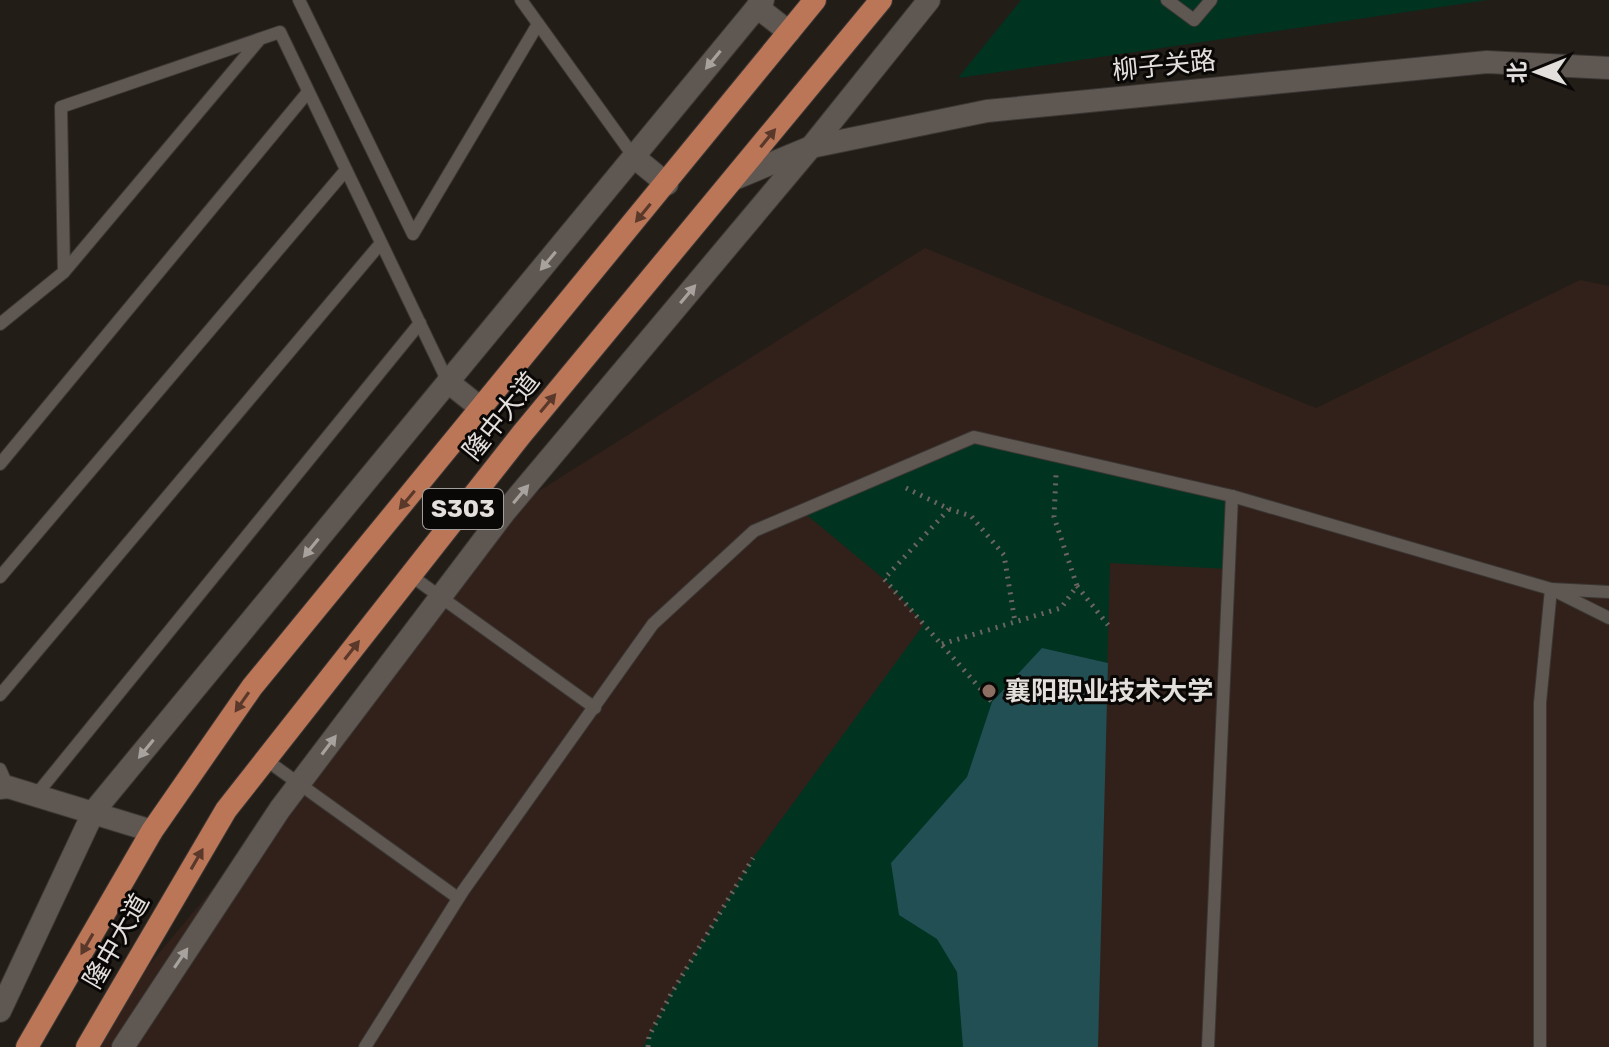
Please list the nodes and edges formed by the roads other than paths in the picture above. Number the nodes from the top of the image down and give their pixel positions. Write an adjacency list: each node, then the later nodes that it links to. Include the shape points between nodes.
1 (299, 0): 9 (lane, via 413,234)
2 (521, 0): 9 (lane)
3 (815, 0): 10 (main road, 隆中大道 / S303)
4 (881, 0): 17 (main road, 隆中大道 / S303, one-way to 4)
5 (929, 0): 14 (street)
6 (1167, 0): 7 (lane, via 1194,20)
7 (1211, 0)
8 (760, 3): 10 (street); 15 (street, one-way to 15)
9 (538, 24): 15 (lane)
10 (789, 32): 18 (main road, 隆中大道 / S303)
11 (260, 39): 13 (lane, via 280,32); 20 (lane); 20 (lane, via 61,107)
12 (1609, 68): 14 (street, 柳子关路, via 1487,62 987,111)
13 (308, 92): 16 (lane); 25 (lane)
14 (811, 147): 17 (street, 柳子关路); 31 (street, one-way to 14, via 504,513)
15 (634, 157): 18 (street); 23 (street, one-way to 23)
16 (346, 170): 19 (lane); 28 (lane)
17 (734, 179): 27 (main road, 隆中大道 / S303, one-way to 17)
18 (667, 184): 24 (main road, 隆中大道 / S303, one-way to 24)
19 (381, 243): 21 (lane); 33 (lane)
20 (64, 272): 22 (lane)
21 (420, 323): 23 (lane); 38 (lane)
22 (0, 324)
23 (448, 382): 24 (street); 39 (street, one-way to 39)
24 (482, 409): 40 (main road, 隆中大道 / S303, one-way to 40, via 252,687)
25 (0, 464)
26 (1232, 496): 29 (lane); 34 (lane, via 974,437 754,531 653,624); 49 (lane)
27 (410, 575): 31 (lane); 35 (main road, 隆中大道 / S303, one-way to 27)
28 (0, 577)
29 (1551, 589): 30 (lane); 32 (lane); 50 (lane, via 1540,703)
30 (1609, 592)
31 (440, 599): 34 (lane); 37 (street, one-way to 31)
32 (1609, 618)
33 (0, 695)
34 (595, 708): 41 (lane)
35 (266, 760): 37 (lane); 42 (main road, 隆中大道 / S303, one-way to 35, via 226,810)
36 (3, 781): 38 (street)
37 (299, 784): 41 (lane); 43 (street, one-way to 37)
38 (36, 795): 39 (street)
39 (94, 811): 40 (street); 44 (street)
40 (152, 831): 45 (main road, 隆中大道 / S303, one-way to 45)
41 (458, 898): 48 (lane)
42 (125, 982): 43 (street); 46 (main road, 隆中大道 / S303)
43 (158, 993): 47 (street)
44 (0, 1011)
45 (27, 1047)
46 (87, 1047)
47 (123, 1047)
48 (365, 1047)
49 (1208, 1047)
50 (1540, 1047)

